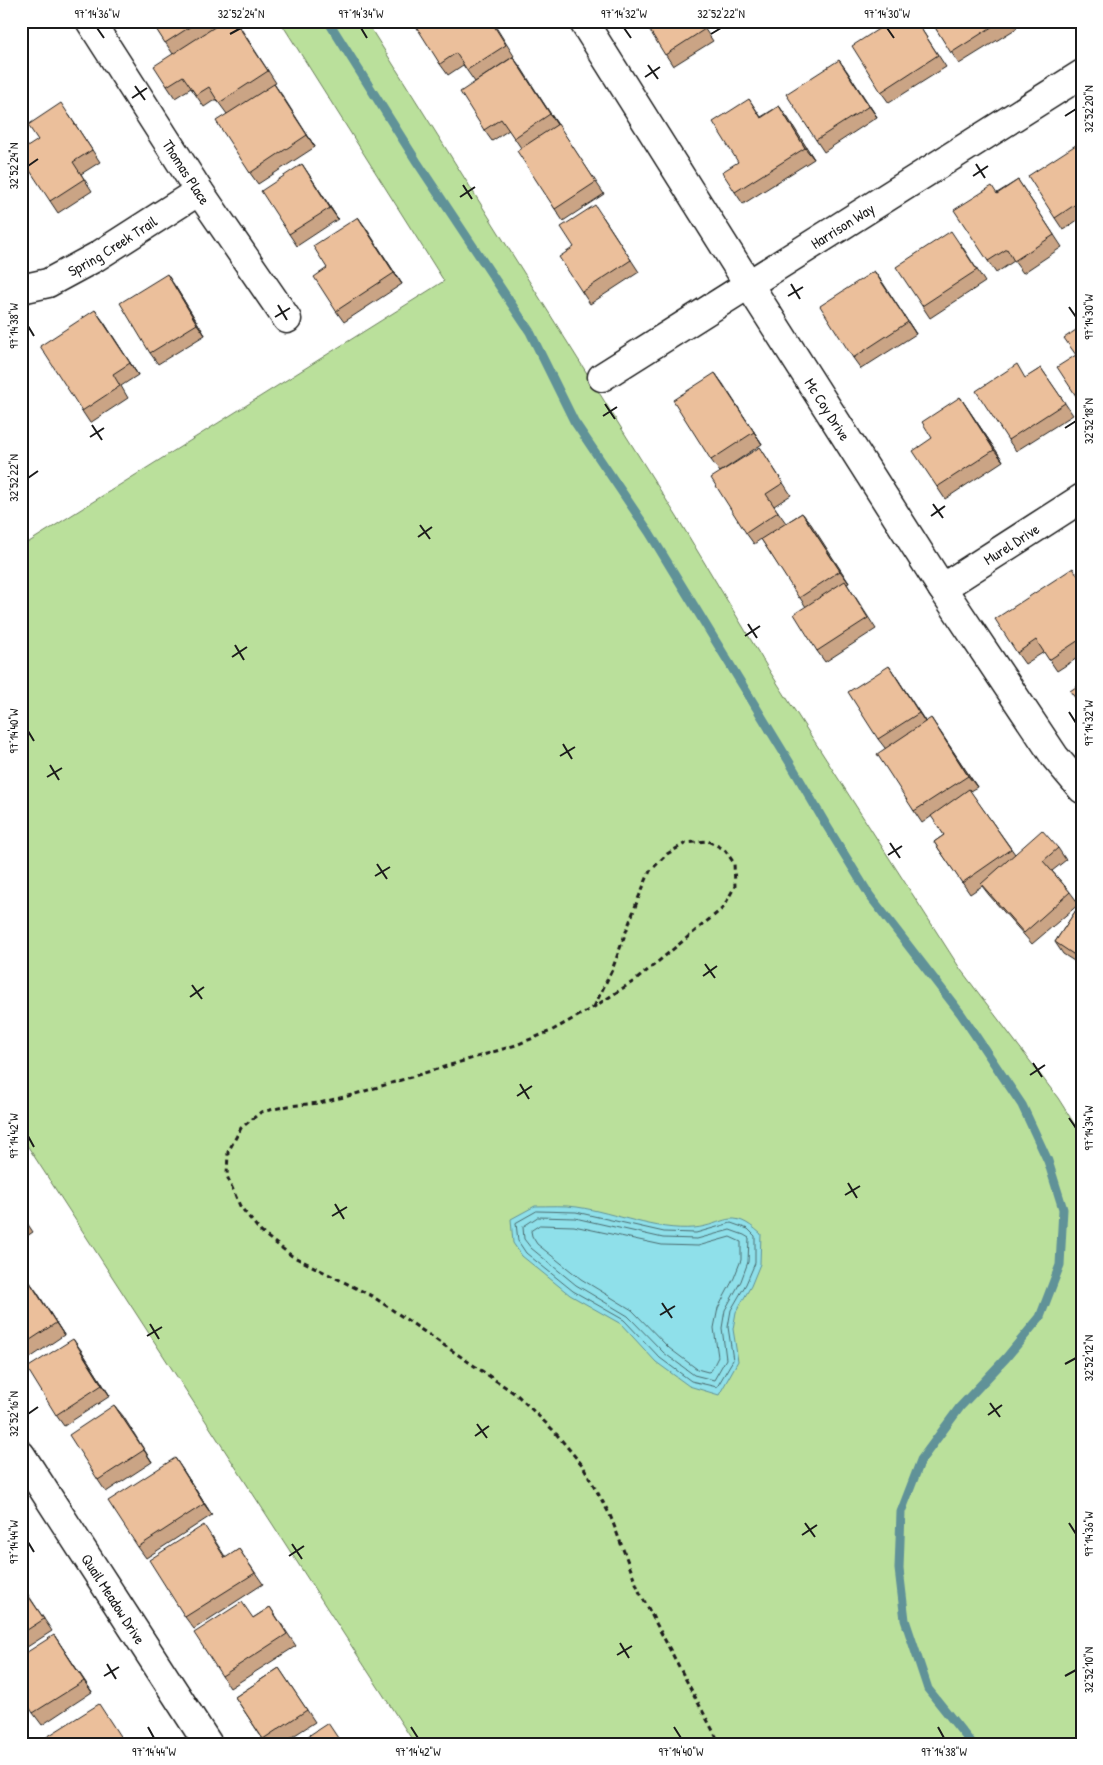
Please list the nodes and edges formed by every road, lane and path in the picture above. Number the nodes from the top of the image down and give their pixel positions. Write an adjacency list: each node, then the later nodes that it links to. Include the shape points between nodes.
1 (90, 21): 4 (street, Thomas Place)
2 (583, 21): 5 (street, Mc Coy Drive)
3 (1082, 74): 5 (street, Harrison Way)
4 (199, 191): 6 (street, Spring Creek Trail, via 96,257 48,283); 7 (street, Thomas Place)
5 (748, 285): 8 (street, Harrison Way); 10 (street, Mc Coy Drive)
6 (21, 289)
7 (287, 319)
8 (602, 377)
9 (1082, 498): 10 (street, Murel Drive)
10 (942, 588): 11 (street, Mc Coy Drive, via 1054,757)
11 (1082, 789)
12 (594, 1007): 12 (path, via 637,979 724,908 736,886 734,863 724,849 708,841 686,843 667,854 650,871 612,970); 15 (path, via 551,1031 516,1045 352,1096 261,1112 242,1128 228,1152 227,1176 240,1206 261,1232 292,1256 380,1301 516,1395 553,1430 583,1466 610,1515 639,1590)
13 (21, 1455): 14 (street, Quail Meadow Drive)
14 (208, 1744)
15 (720, 1744)

